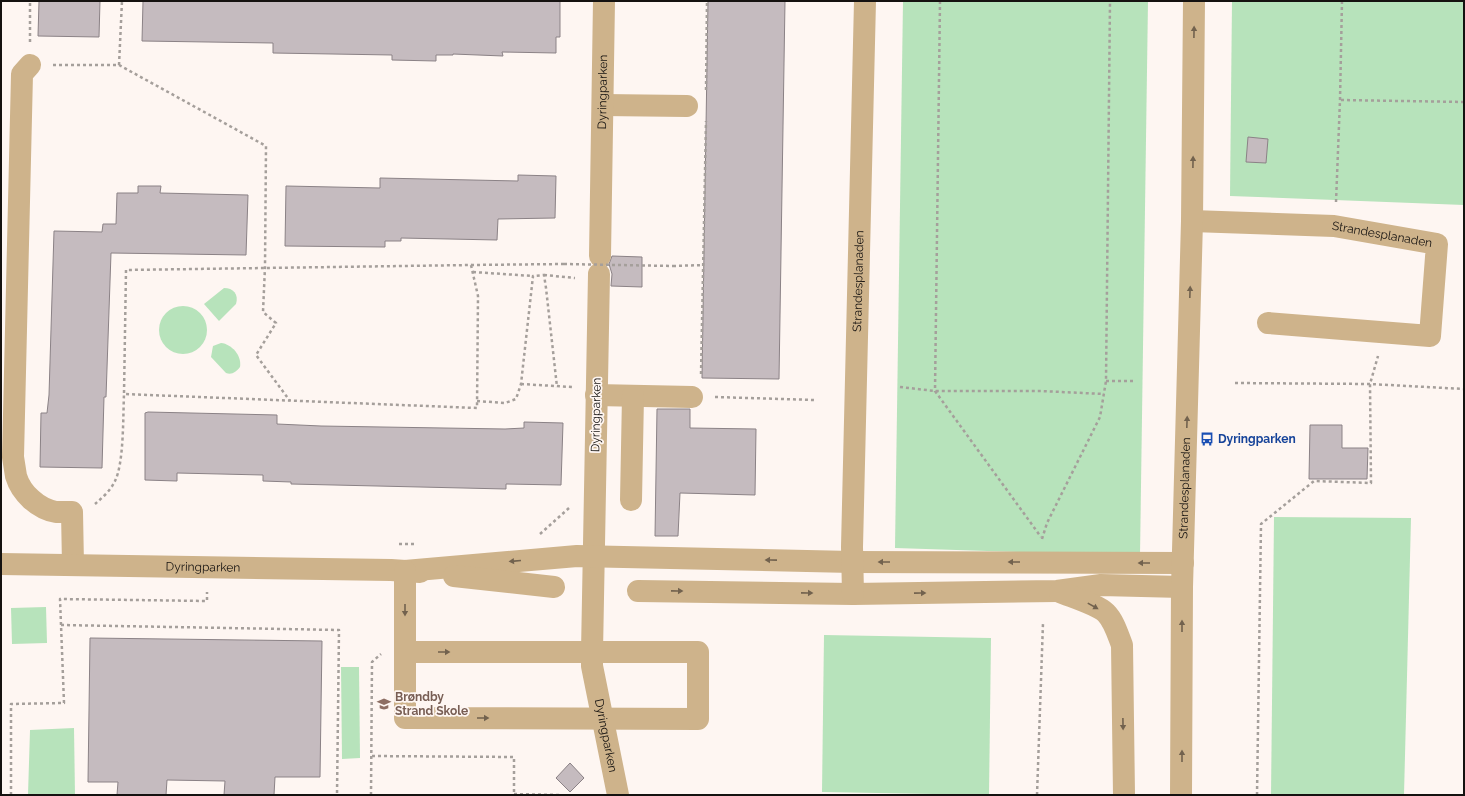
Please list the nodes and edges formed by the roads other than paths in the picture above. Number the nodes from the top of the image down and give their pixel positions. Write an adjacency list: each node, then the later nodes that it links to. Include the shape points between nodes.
1 (604, 1): 5 (street, Dyringparken)
2 (865, 1): 14 (street, Strandesplanaden)
3 (1194, 1): 7 (street, Strandesplanaden, one-way to 3)
4 (30, 65): 17 (street, via 22,74 13,457 17,477 32,500 55,512 72,512)
5 (603, 105): 6 (street); 10 (street, Dyringparken)
6 (687, 106)
7 (1192, 221): 8 (street, Strandesplanaden, via 1334,226 1437,244 1430,336); 15 (street, Strandesplanaden, one-way to 7)
8 (1268, 323)
9 (700, 392): 11 (street)
10 (596, 395): 11 (street); 13 (street, Dyringparken)
11 (633, 396): 12 (street)
12 (631, 500)
13 (593, 557): 14 (street, Dyringparken, one-way to 13); 18 (street, Dyringparken, one-way to 18, via 577,556); 25 (street, Dyringparken)
14 (852, 562): 15 (street, one-way to 14); 23 (street, Strandesplanaden)
15 (1183, 563): 20 (street, Strandesplanaden)
16 (1, 564): 17 (street, Dyringparken)
17 (73, 565): 18 (street, Dyringparken)
18 (406, 571): 19 (street, Dyringparken); 24 (street, one-way to 24)
19 (554, 587)
20 (1182, 587): 22 (street, via 1101,586); 29 (street, Strandesplanaden, one-way to 20)
21 (638, 591): 23 (street, one-way to 23)
22 (1057, 591): 23 (street, one-way to 22); 28 (street, one-way to 28, via 1106,613 1122,645)
23 (853, 594)
24 (405, 652): 25 (street, one-way to 25); 26 (street, one-way to 26, via 405,718)
25 (592, 652): 26 (street, Dyringparken, via 592,666); 26 (street, via 698,652 698,719)
26 (603, 718): 27 (street, Dyringparken)
27 (618, 795)
28 (1124, 795)
29 (1181, 795)

